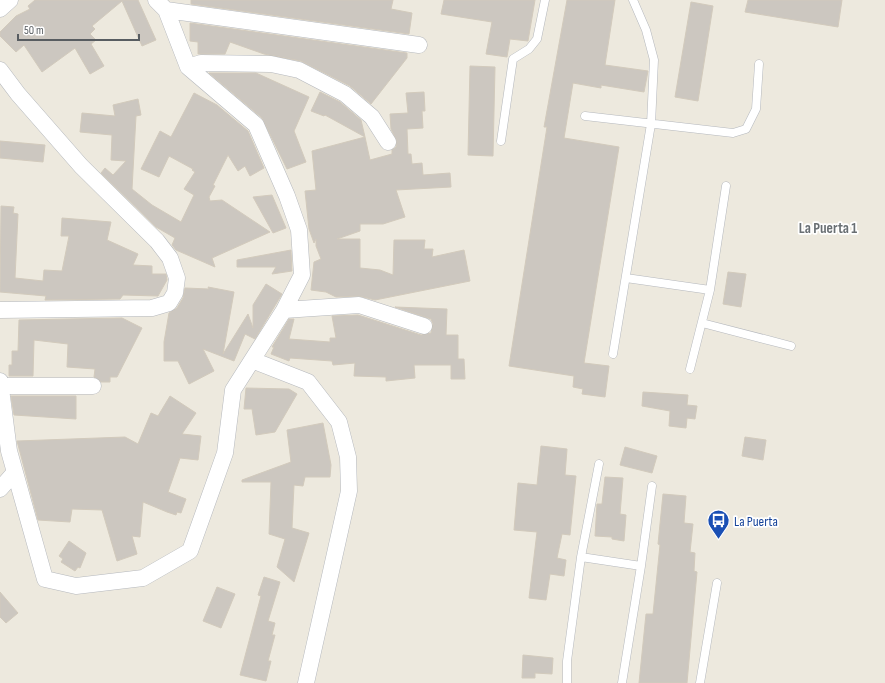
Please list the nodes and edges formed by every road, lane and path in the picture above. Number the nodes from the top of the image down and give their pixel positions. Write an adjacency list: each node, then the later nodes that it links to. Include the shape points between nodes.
1 (10, 0): 5 (street)
2 (545, 0): 12 (lane, via 537,39 529,49 513,59)
3 (633, 0): 11 (lane, via 646,30 654,60)
4 (161, 5): 6 (street); 8 (street)
5 (0, 9)
6 (419, 45)
7 (759, 64): 11 (lane, via 756,109 746,129 733,133)
8 (188, 67): 13 (street, via 201,64 271,64 299,70 345,94 372,117); 18 (street, via 256,126 287,196 299,230 302,275)
9 (0, 70): 17 (street, via 81,166 157,241 170,258 177,278 175,292 169,303 152,308)
10 (585, 116): 11 (lane)
11 (651, 124): 15 (lane)
12 (501, 141)
13 (388, 142)
14 (726, 186): 16 (lane)
15 (626, 278): 16 (lane); 22 (lane)
16 (710, 290): 19 (lane)
17 (0, 310)
18 (284, 310): 20 (street, via 358,305); 23 (street)
19 (702, 323): 21 (lane); 24 (lane)
20 (424, 326)
21 (791, 346)
22 (613, 354)
23 (252, 360): 28 (street, via 234,390 225,453 190,551 143,578 76,586 45,579); 34 (street, via 308,382 339,422 348,457 349,491)
24 (690, 369)
25 (0, 384): 26 (street); 28 (street, via 9,451)
26 (93, 386)
27 (599, 464): 31 (lane)
28 (15, 472): 29 (street)
29 (1, 485)
30 (652, 486): 32 (lane)
31 (581, 557): 32 (lane); 35 (lane, via 567,661)
32 (641, 566): 36 (lane)
33 (717, 583): 37 (lane)
34 (306, 683)
35 (567, 683)
36 (622, 683)
37 (700, 683)

